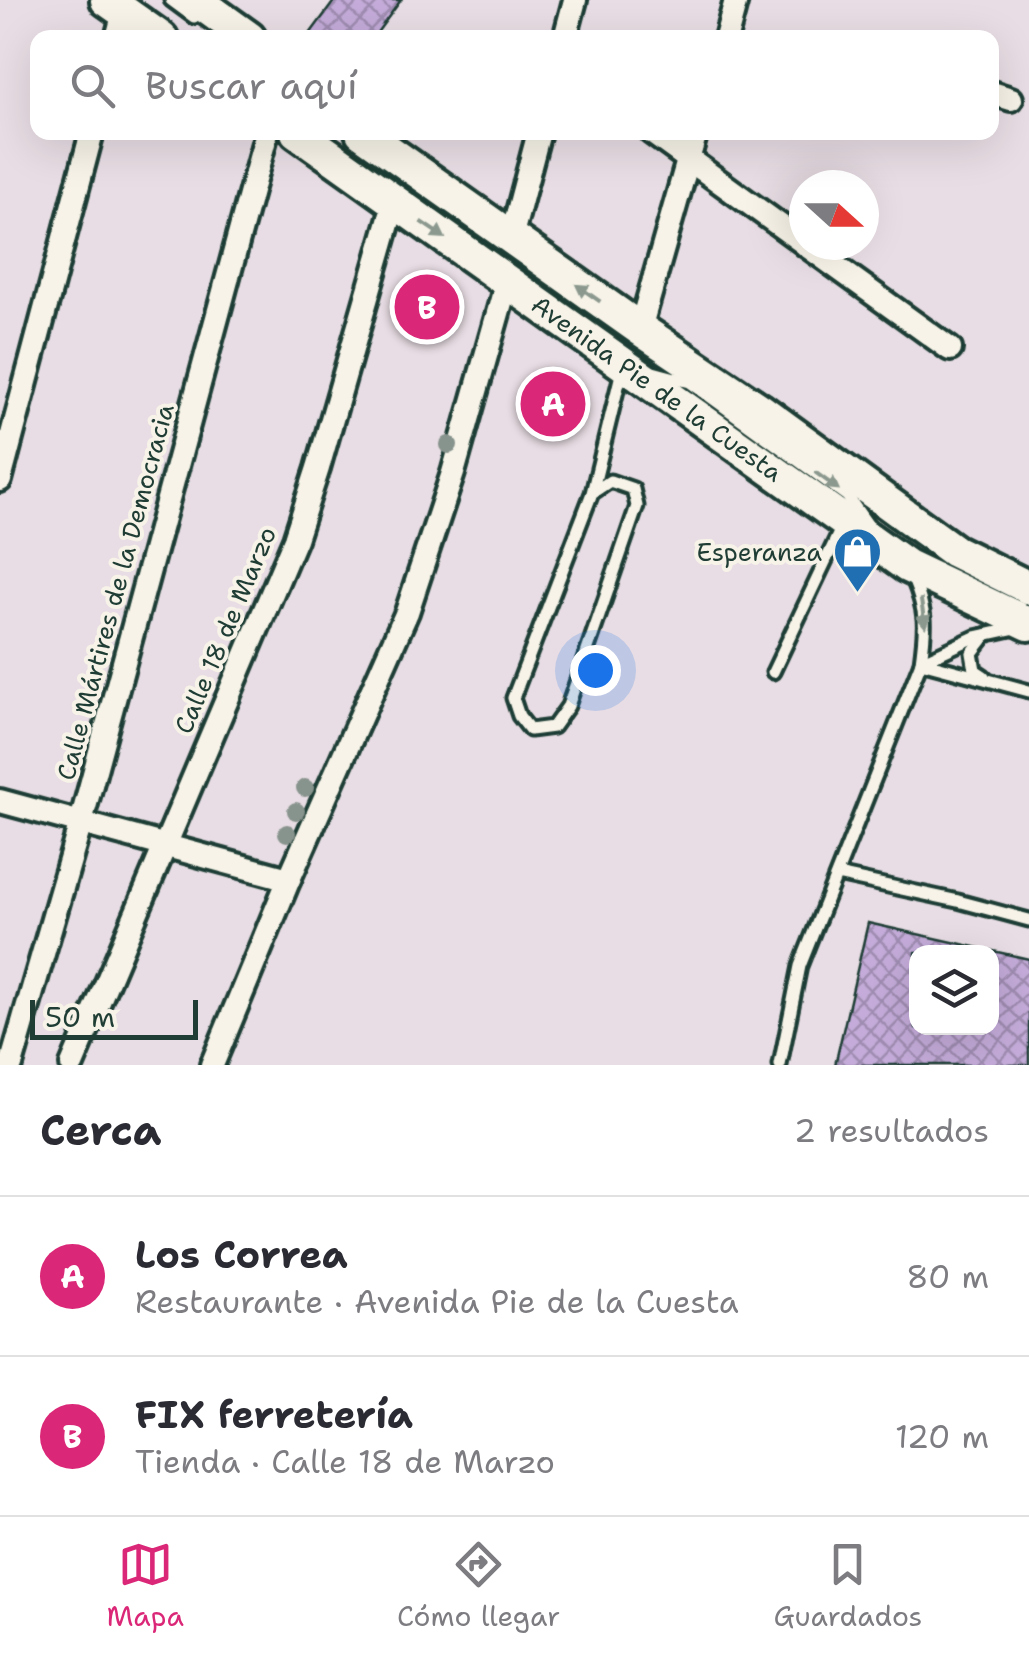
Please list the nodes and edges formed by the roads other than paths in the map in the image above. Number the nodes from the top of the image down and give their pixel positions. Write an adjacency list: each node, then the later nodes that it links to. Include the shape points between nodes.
1 (171, 0): 4 (lane)
2 (575, 0): 8 (street)
3 (736, 0): 9 (street)
4 (203, 14): 7 (main road)
5 (116, 17): 6 (main road)
6 (144, 30)
7 (234, 30)
8 (567, 30)
9 (732, 30)
10 (90, 140): 26 (street)
11 (266, 140): 37 (street, Calle Mártires de la Democracia)
12 (308, 140): 18 (main road, Avenida Pie de la Cuesta)
13 (373, 140): 20 (main road, Avenida Pie de la Cuesta)
14 (537, 140): 20 (street)
15 (662, 140): 17 (street)
16 (694, 140): 17 (street)
17 (688, 159): 19 (street); 23 (street)
18 (394, 204): 22 (main road, Avenida Pie de la Cuesta, one-way to 22); 38 (street, Calle 18 de Marzo, via 294,539)
19 (789, 232)
20 (510, 238): 23 (main road, Avenida Pie de la Cuesta, one-way to 20)
21 (827, 260): 24 (street)
22 (507, 281): 25 (main road, Avenida Pie de la Cuesta); 40 (street, via 407,612)
23 (640, 329): 30 (main road, Avenida Pie de la Cuesta)
24 (950, 349)
25 (624, 364): 27 (lane); 28 (main road, Avenida Pie de la Cuesta); 29 (lane, one-way to 29, via 690,382 848,496)
26 (0, 480)
27 (592, 493): 27 (lane, via 513,698 530,730 552,728 568,706 636,506 632,489 610,481)
28 (844, 521): 29 (main road, Avenida Pie de la Cuesta); 33 (lane)
29 (898, 559): 30 (main road, Avenida Pie de la Cuesta); 32 (lane, one-way to 32, via 923,602)
30 (1020, 598): 31 (lane)
31 (986, 634): 32 (lane); 34 (lane, via 972,653 975,670)
32 (921, 662): 34 (lane); 39 (lane)
33 (773, 672)
34 (988, 678): 35 (lane)
35 (1029, 691)
36 (0, 800): 37 (street)
37 (81, 822): 38 (street); 42 (street, Calle Mártires de la Democracia)
38 (164, 844): 40 (street); 43 (street, Calle 18 de Marzo)
39 (836, 875): 41 (lane); 45 (lane, via 800,966)
40 (290, 879): 44 (street)
41 (1029, 920)
42 (11, 1065)
43 (72, 1065)
44 (212, 1065)
45 (780, 1065)

